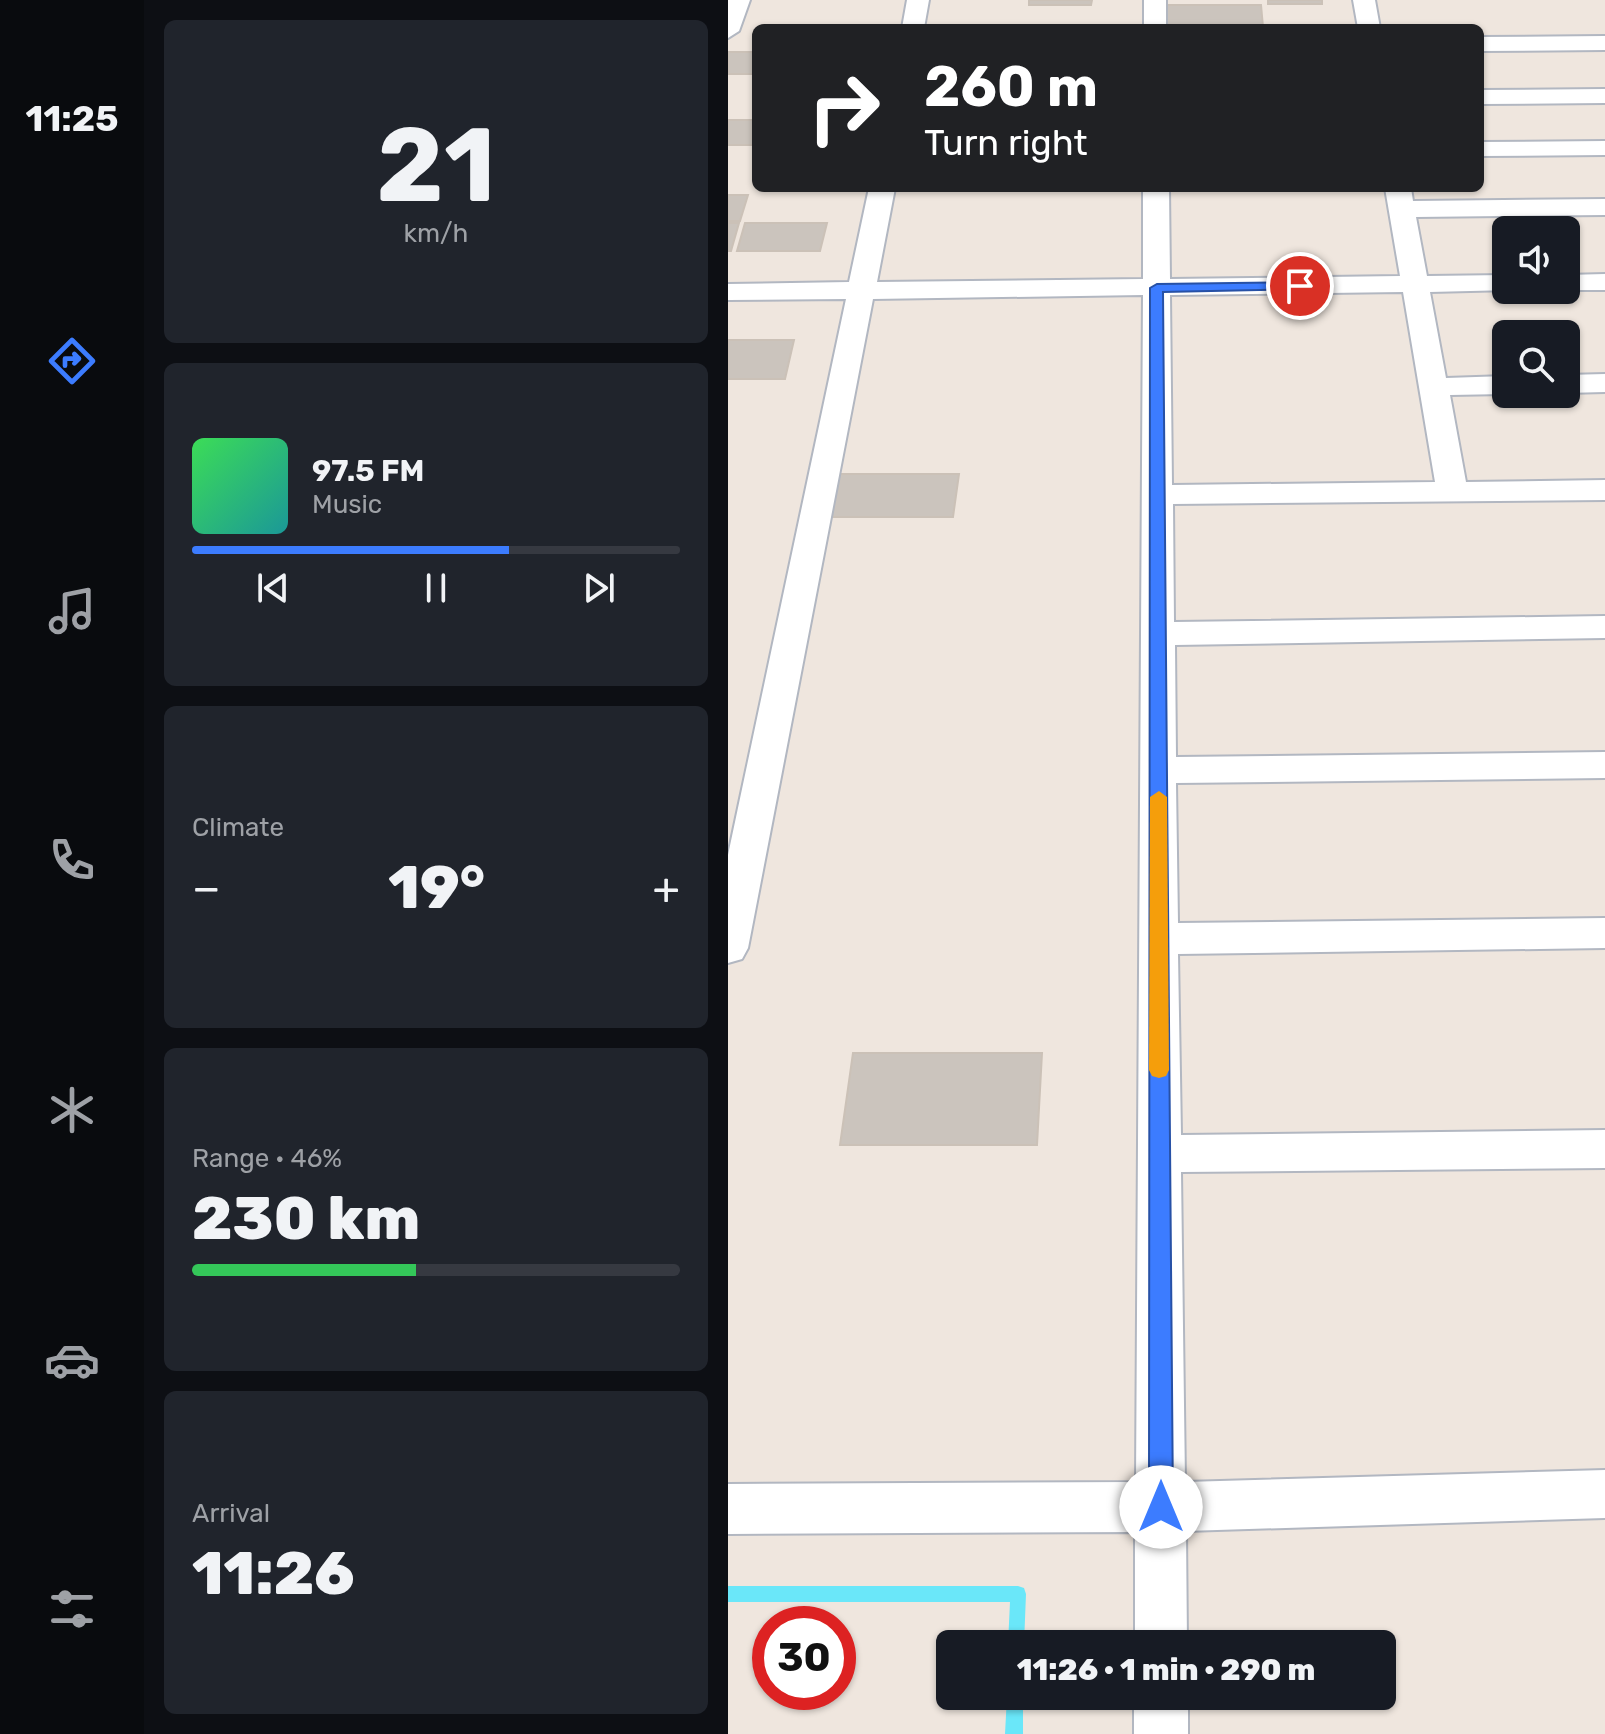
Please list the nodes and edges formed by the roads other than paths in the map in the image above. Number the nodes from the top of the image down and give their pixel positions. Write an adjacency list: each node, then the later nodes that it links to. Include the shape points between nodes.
1 (739, 0): 8 (street)
2 (918, 0): 5 (street)
3 (1155, 0): 6 (street)
4 (1364, 0): 7 (street)
5 (914, 24)
6 (1155, 24)
7 (1368, 24)
8 (728, 31)
9 (1605, 43): 10 (street)
10 (1484, 44)
11 (1605, 96): 12 (street)
12 (1484, 97)
13 (1605, 148): 14 (street)
14 (1484, 149)
15 (881, 192): 24 (street)
16 (1156, 192): 23 (street)
17 (1399, 198): 18 (street); 22 (street)
18 (1605, 207)
19 (1605, 282): 21 (street)
20 (1492, 283): 22 (street)
21 (1580, 283)
22 (1415, 284): 23 (street); 29 (street)
23 (1157, 288): 24 (street); 32 (street)
24 (862, 291): 25 (street); 39 (street)
25 (728, 292)
26 (1605, 383): 27 (street)
27 (1580, 384)
28 (1492, 385): 29 (street)
29 (1433, 387): 31 (street)
30 (1605, 490): 31 (street)
31 (1452, 491): 32 (street)
32 (1157, 495): 34 (street)
33 (1605, 627): 34 (street)
34 (1158, 634): 36 (street)
35 (1605, 765): 36 (street)
36 (1159, 770): 38 (street)
37 (1605, 933): 38 (street)
38 (1159, 939): 41 (street)
39 (728, 948)
40 (1605, 1149): 41 (street)
41 (1159, 1154): 43 (street)
42 (1605, 1494): 43 (street)
43 (1161, 1507): 44 (street); 45 (street)
44 (728, 1509)
45 (1161, 1630)
46 (1161, 1710): 47 (street)
47 (1161, 1734)

